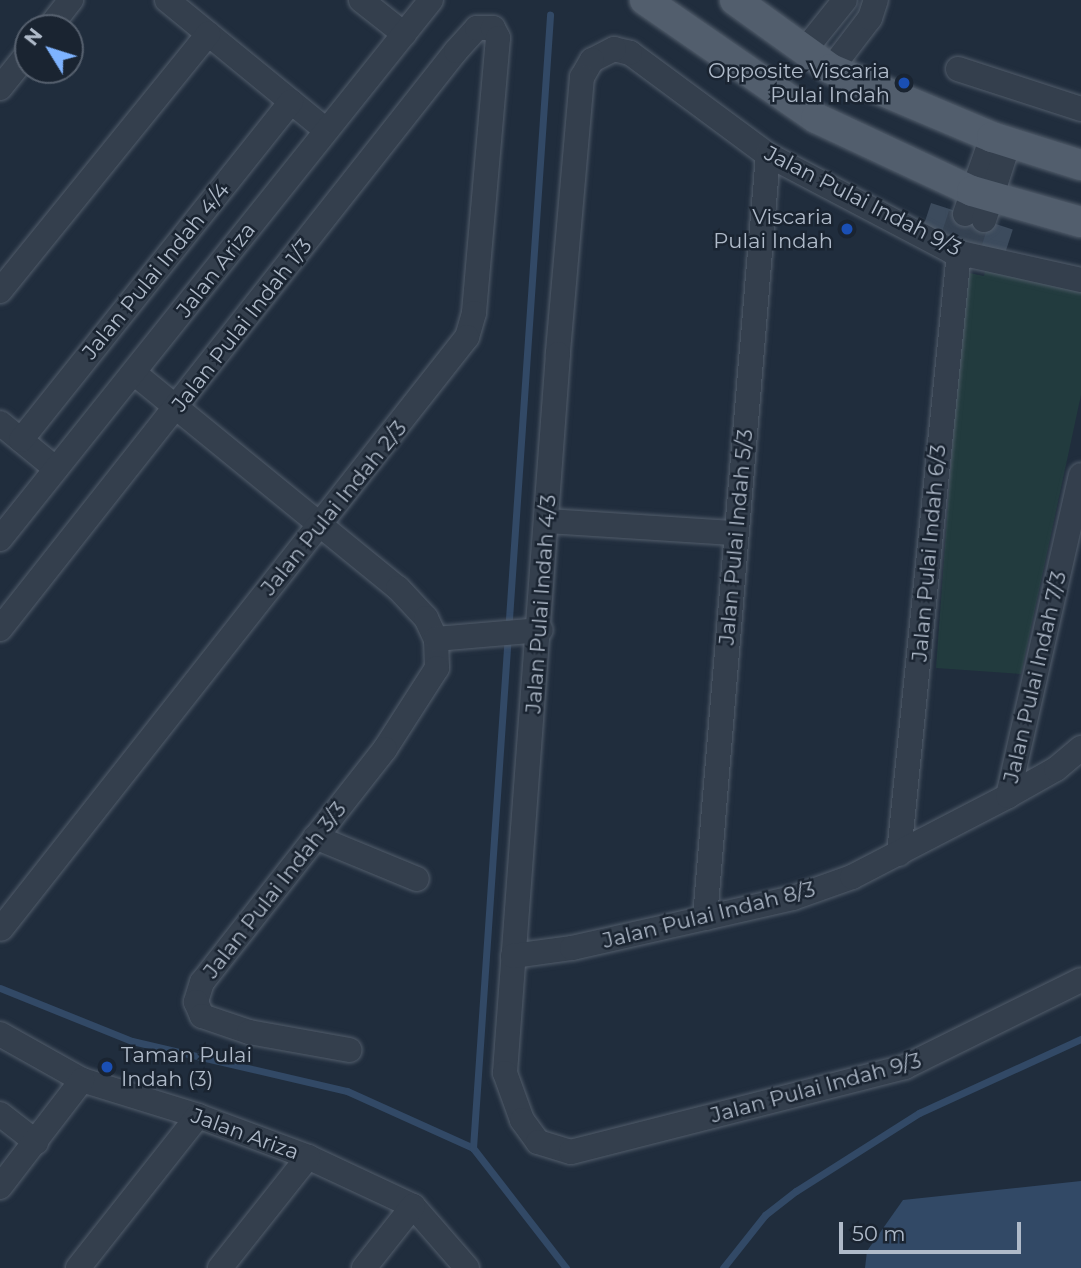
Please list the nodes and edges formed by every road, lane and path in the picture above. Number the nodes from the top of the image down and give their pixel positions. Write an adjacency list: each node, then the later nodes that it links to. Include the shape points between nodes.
1 (72, 0): 9 (street)
2 (167, 0): 11 (street)
3 (361, 0): 12 (street)
4 (431, 0): 12 (street, Jalan Ariza)
5 (645, 0): 25 (main road, via 816,118)
6 (736, 0): 13 (main road)
7 (845, 0): 13 (street)
8 (877, 0): 15 (street, via 870,18)
9 (60, 14)
10 (486, 25): 31 (street, Jalan Pulai Indah 1/3, via 456,51); 37 (street, Jalan Pulai Indah 2/3, via 498,38 474,313 467,337)
11 (208, 34): 19 (street); 29 (street)
12 (404, 34): 21 (street, Jalan Ariza)
13 (804, 51): 15 (main road)
14 (592, 60): 23 (street, Jalan Pulai Indah 9/3, via 614,49 631,53); 36 (street, Jalan Pulai Indah 4/3, via 582,77)
15 (831, 69): 22 (main road)
16 (958, 69): 20 (street)
17 (14, 70): 18 (street)
18 (0, 88)
19 (291, 102): 21 (street); 33 (street, Jalan Pulai Indah 4/4)
20 (1081, 109)
21 (326, 130): 30 (street, Jalan Ariza)
22 (1000, 139): 24 (main road); 25 (street)
23 (768, 155): 27 (street, Jalan Pulai Indah 9/3); 38 (street, Jalan Pulai Indah 5/3)
24 (1081, 165)
25 (976, 207): 26 (main road)
26 (1081, 222)
27 (962, 246): 28 (street, Jalan Pulai Indah 9/3); 46 (street, Jalan Pulai Indah 6/3)
28 (1081, 280)
29 (0, 291)
30 (134, 373): 31 (street); 34 (street, Jalan Ariza)
31 (177, 408): 37 (street); 40 (street, Jalan Pulai Indah 1/3)
32 (0, 423): 33 (street)
33 (21, 440): 34 (street)
34 (55, 469): 39 (street, Jalan Ariza)
35 (1081, 475): 44 (street, Jalan Pulai Indah 7/3)
36 (548, 521): 38 (street); 41 (street, Jalan Pulai Indah 4/3)
37 (320, 523): 42 (street, via 426,618); 49 (street, Jalan Pulai Indah 2/3)
38 (736, 533): 48 (street, Jalan Pulai Indah 5/3)
39 (0, 539)
40 (0, 629)
41 (537, 630): 42 (street); 50 (street, Jalan Pulai Indah 4/3)
42 (436, 639): 45 (street, Jalan Pulai Indah 3/3, via 437,668 386,750)
43 (1081, 748): 44 (street, Jalan Pulai Indah 8/3, via 1056,769)
44 (1008, 796): 46 (street, Jalan Pulai Indah 8/3)
45 (315, 837): 47 (street); 53 (street, Jalan Pulai Indah 3/3, via 202,982 196,1002 202,1016 249,1032)
46 (899, 854): 48 (street, Jalan Pulai Indah 8/3, via 793,898)
47 (417, 879)
48 (705, 918): 50 (street, Jalan Pulai Indah 8/3, via 572,948)
49 (1, 929)
50 (513, 956): 58 (street, Jalan Pulai Indah 4/3, via 505,1073 522,1120)
51 (1081, 980): 58 (street, Jalan Pulai Indah 9/3, via 905,1067 571,1152)
52 (0, 1034): 54 (street, Jalan Ariza)
53 (349, 1050)
54 (82, 1080): 56 (street, Jalan Ariza); 57 (street)
55 (0, 1114): 57 (street)
56 (198, 1116): 59 (street, Jalan Ariza); 62 (street)
57 (36, 1142): 60 (street)
58 (538, 1142)
59 (307, 1157): 61 (street, Jalan Ariza); 63 (street)
60 (0, 1187)
61 (413, 1206): 64 (street); 65 (street, Jalan Ariza)
62 (78, 1268)
63 (220, 1268)
64 (364, 1268)
65 (467, 1268)

